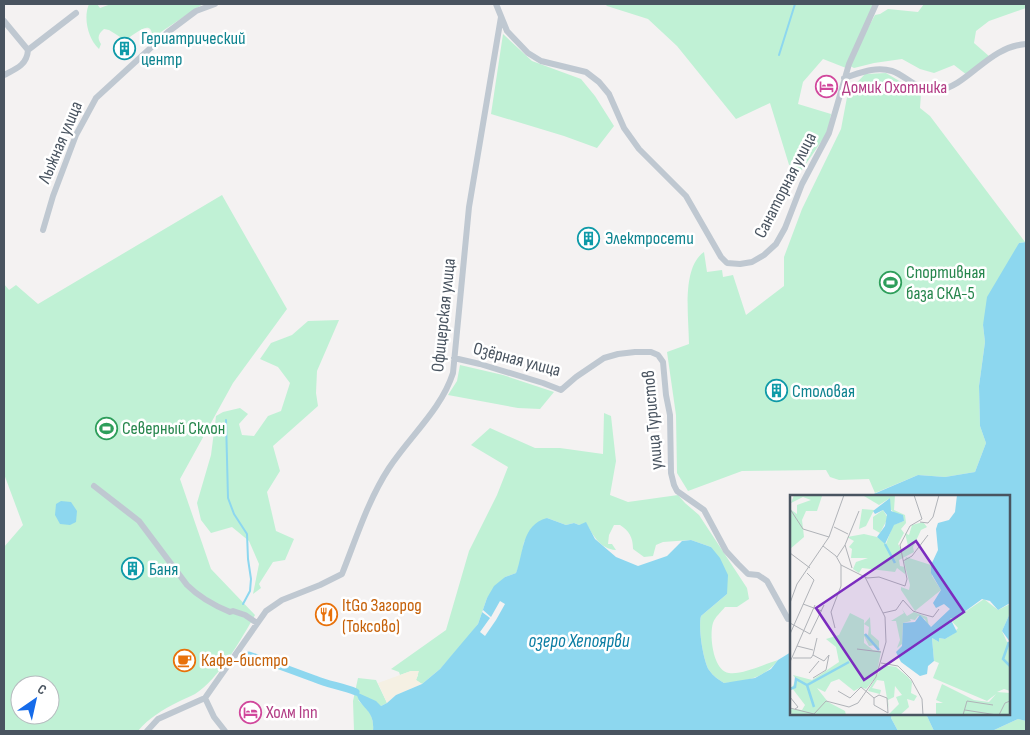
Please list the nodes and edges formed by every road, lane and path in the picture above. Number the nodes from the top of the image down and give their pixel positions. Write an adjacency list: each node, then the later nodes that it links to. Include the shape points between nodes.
1 (215, 4): 11 (street, Лыжная улица, via 196,11 168,32 96,98 76,134)
2 (496, 4): 5 (street, Санаторная улица)
3 (876, 4): 10 (street, Санаторная улица)
4 (76, 12): 8 (street)
5 (501, 17): 10 (street, Санаторная улица, via 507,31 528,53 541,61 586,72 599,82 609,94 624,128 638,149 686,196 713,246 728,263 752,262 776,244 829,133); 13 (street, Офицерская улица, via 469,206)
6 (4, 21): 8 (street)
7 (1026, 44): 10 (street, via 998,52 950,88 934,92 893,71 874,69)
8 (28, 50): 9 (street, via 24,64)
9 (4, 75)
10 (844, 78)
11 (43, 230)
12 (651, 352): 13 (street, Озёрная улица, via 604,358 561,390); 15 (street, улица Туристов, via 663,362 670,415 671,473 677,491 704,510 726,552 748,574 767,580)
13 (454, 358): 16 (street, Офицерская улица, via 449,387 388,470 375,493 342,574 282,600 266,611)
14 (94, 486): 16 (street, via 139,521 197,594 207,602 245,615)
15 (790, 619)
16 (255, 625): 17 (street, Офицерская улица)
17 (204, 698): 18 (street, via 158,719); 19 (street)
18 (147, 731)
19 (225, 731)

